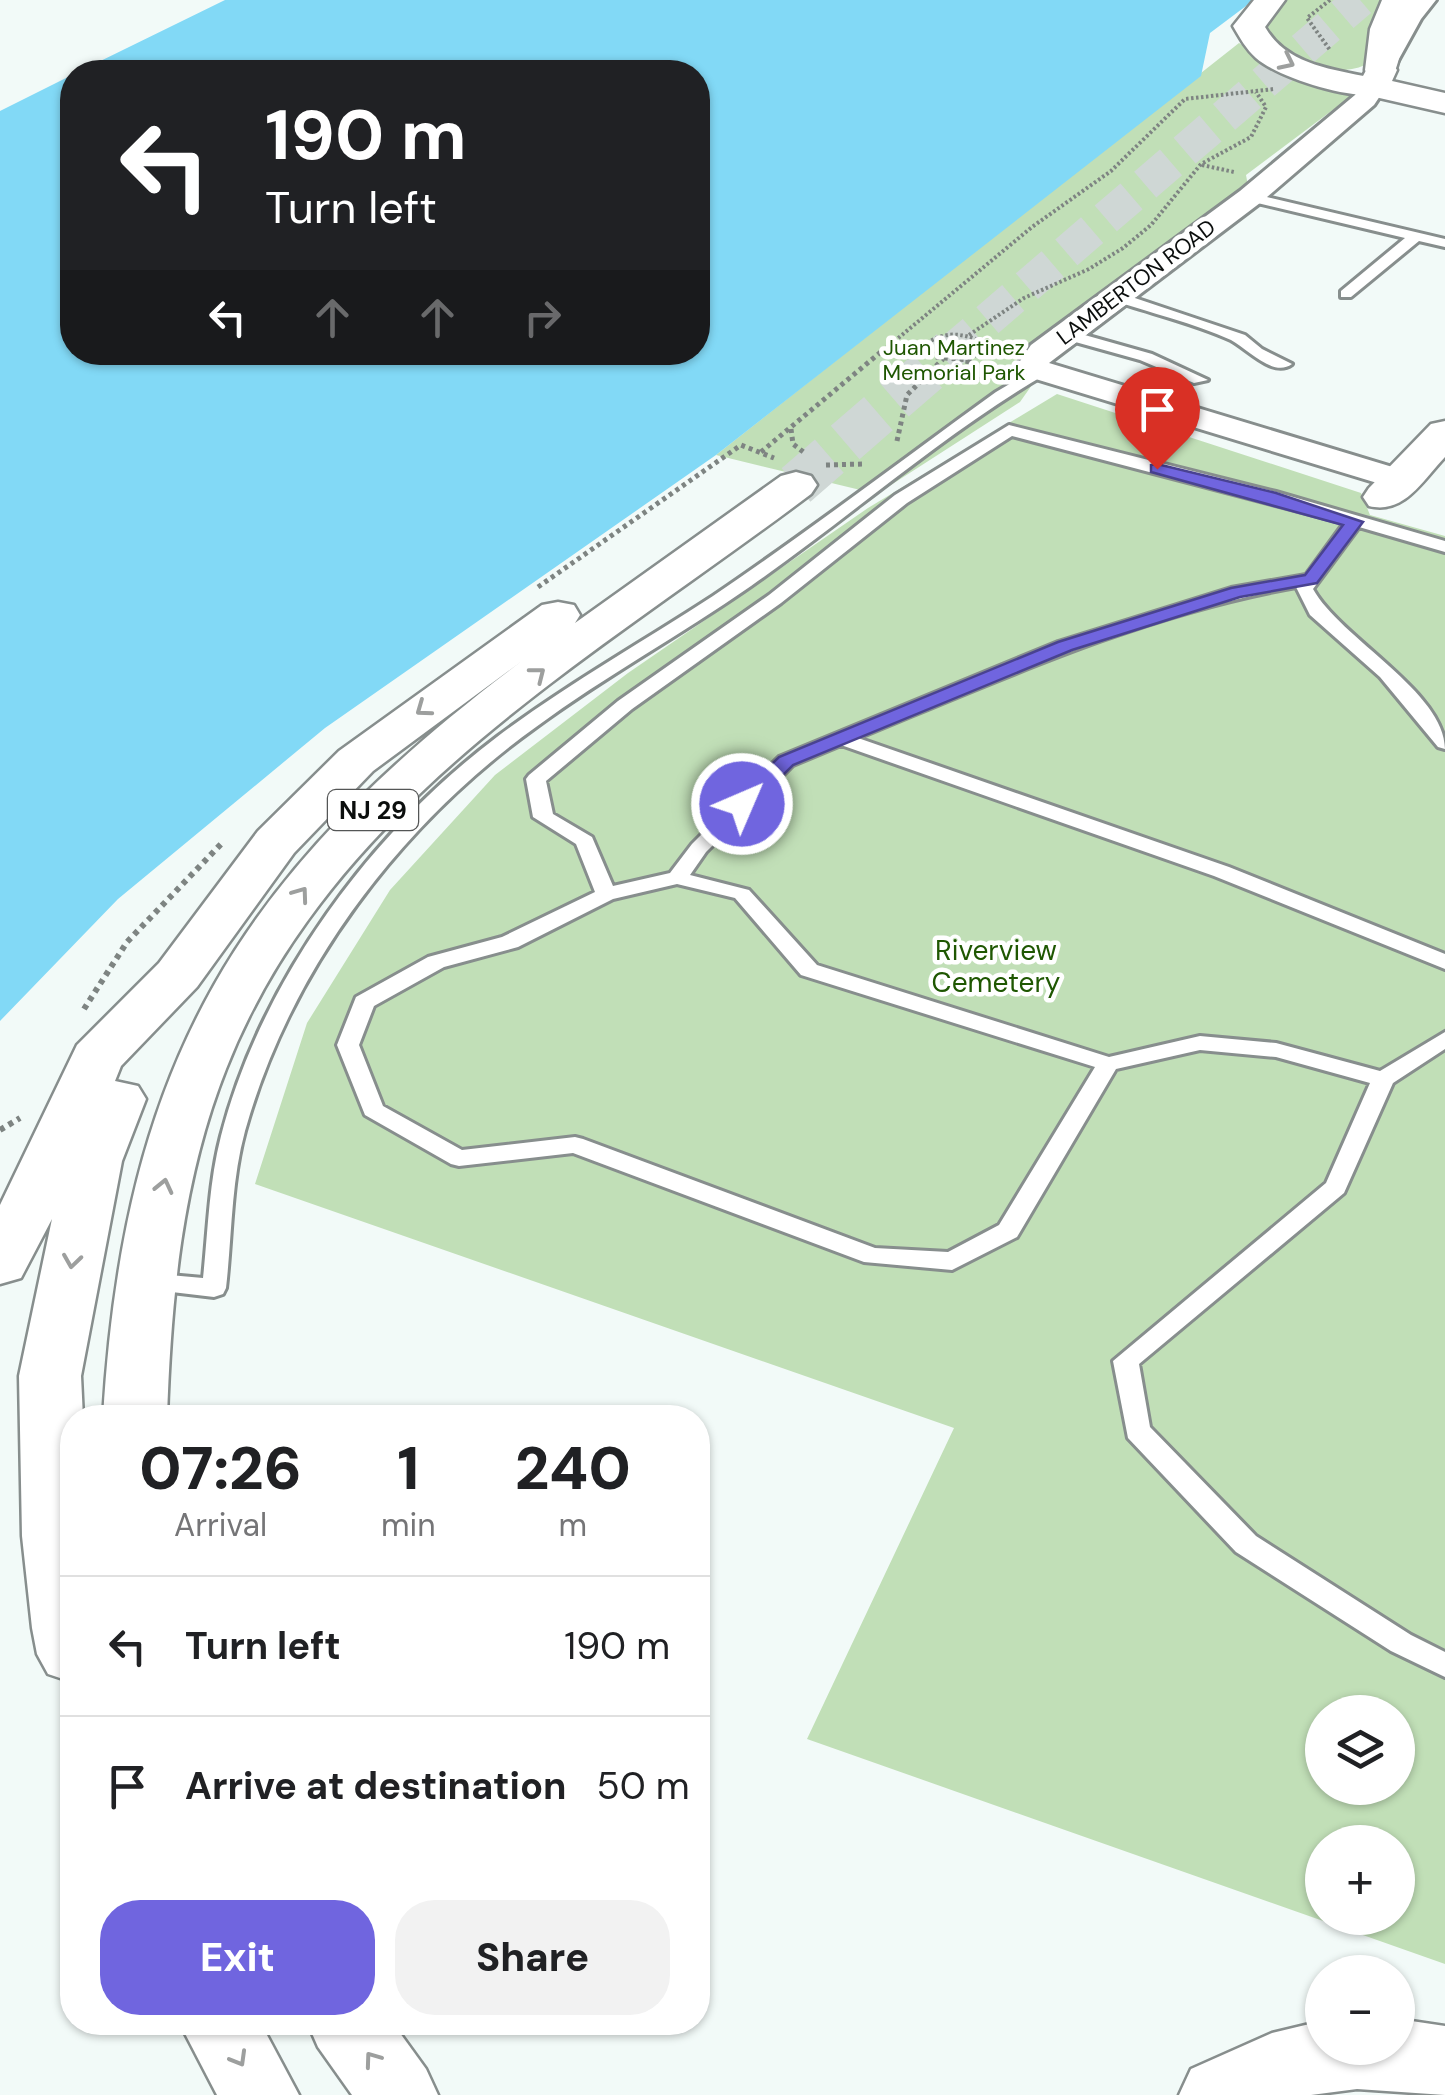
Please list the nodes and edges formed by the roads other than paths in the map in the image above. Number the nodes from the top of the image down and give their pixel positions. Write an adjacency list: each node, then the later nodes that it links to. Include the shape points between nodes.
1 (1270, 0): 4 (main road, one-way to 4, via 1249,26 1262,50 1296,68)
2 (1397, 0): 4 (main road)
3 (1424, 0): 4 (street, LAMBERTON ROAD)
4 (1377, 79): 5 (main road); 6 (street, LAMBERTON ROAD, via 1365,100)
5 (1445, 103)
6 (1245, 185): 7 (lane); 10 (street, LAMBERTON ROAD)
7 (1417, 236): 8 (lane); 9 (lane)
8 (1445, 243)
9 (1346, 294)
10 (1117, 298): 11 (street, LAMBERTON ROAD); 12 (lane, via 1239,338)
11 (1067, 336): 13 (street, LAMBERTON ROAD, via 1033,364); 14 (lane, via 1146,356)
12 (1284, 364)
13 (1040, 372): 16 (street); 29 (lane, via 726,595 572,692 498,746 429,809 312,957 252,1076 233,1134 214,1288)
14 (1200, 380)
15 (1445, 432): 16 (main road)
16 (1379, 499): 17 (lane); 18 (lane); 22 (lane, via 1270,496 1009,430 901,499 775,599 624,705 536,780 543,816 584,841)
17 (1445, 547)
18 (1311, 579): 19 (lane, via 1237,592 1065,646); 20 (lane, via 1304,589 1316,611 1387,672)
19 (841, 740): 21 (lane, via 786,761); 23 (lane, via 1357,923)
20 (1445, 743)
21 (677, 878): 22 (lane); 26 (lane, via 742,894 810,970)
22 (606, 894): 26 (lane, via 510,942 436,962 364,1002 348,1045 373,1110 459,1158 575,1146 873,1256 952,1261 1008,1230)
23 (1445, 962)
24 (178, 975): 28 (main road, via 97,1058); 29 (main road, NJ 29, one-way to 24, via 169,1162 198,1068 246,977 316,874 436,753 574,646 785,464 356,761 276,842); 31 (main road, NJ 29, one-way to 31, via 93,1161 50,1376)
25 (1439, 1050): 27 (lane)
26 (1108, 1064): 27 (lane, via 1200,1043 1276,1050)
27 (1383, 1078): 32 (lane, via 1336,1187 1126,1361 1137,1431 1246,1544)
28 (0, 1264)
29 (144, 1281): 30 (main road, NJ 29)
30 (135, 1405)
31 (60, 1573)
32 (1445, 1665)
33 (225, 2035): 36 (main road, one-way to 36)
34 (355, 2035): 37 (main road, one-way to 34)
35 (1445, 2062): 38 (main road, via 1393,2053 1311,2058 1261,2072)
36 (259, 2095)
37 (398, 2095)
38 (1219, 2095)

